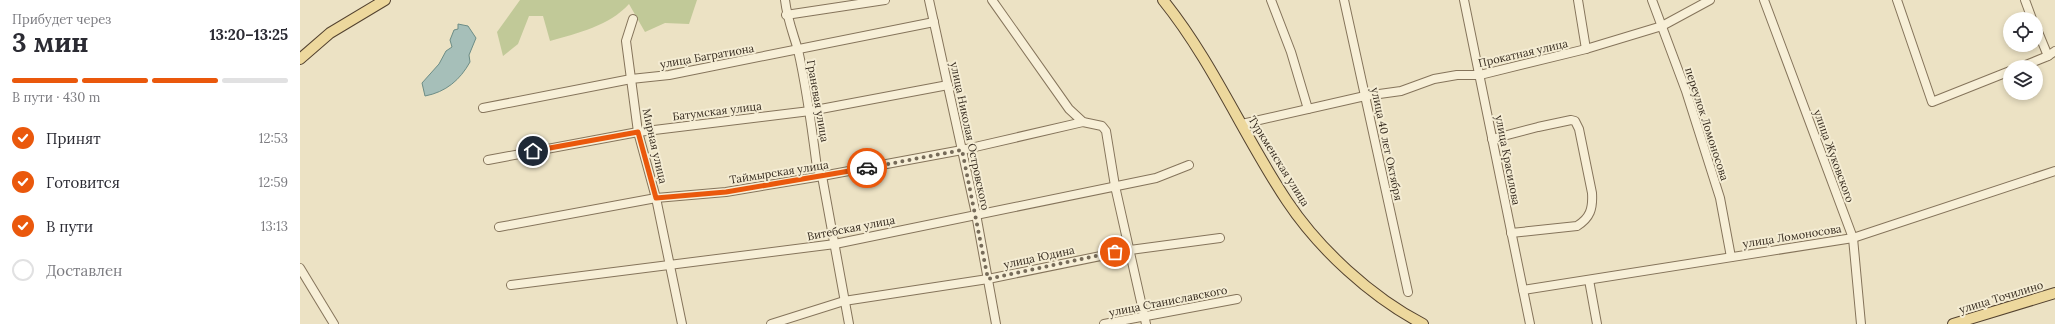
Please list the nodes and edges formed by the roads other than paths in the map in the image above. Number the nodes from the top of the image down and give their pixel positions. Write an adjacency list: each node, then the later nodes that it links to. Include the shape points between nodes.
1 (385, 0): 25 (main road, via 330,33)
2 (785, 0): 17 (street, Граневая улица)
3 (885, 0): 17 (street)
4 (929, 0): 19 (street, улица Николая Островского)
5 (992, 0): 35 (street, via 1069,108)
6 (1163, 0): 36 (main road, Туркменская улица, via 1195,43)
7 (1271, 0): 33 (street, via 1291,52)
8 (1344, 0): 31 (street, улица 40 лет Октября)
9 (1464, 0): 28 (street, улица Красилова)
10 (1578, 0): 22 (street)
11 (1652, 0): 20 (street, переулок Ломоносова)
12 (1710, 0): 20 (street, Прокатная улица)
13 (1764, 0): 50 (street, улица Жуковского)
14 (1897, 0): 27 (street, via 1932,102)
15 (2025, 0): 16 (street)
16 (2029, 12)
17 (786, 15): 23 (street, Граневая улица)
18 (633, 19): 29 (street, Мирная улица, via 626,40)
19 (934, 22): 23 (street, улица Багратиона); 30 (street, улица Николая Островского)
20 (1662, 26): 22 (street, Прокатная улица); 53 (street, переулок Ломоносова, via 1720,198)
21 (2043, 39): 24 (street)
22 (1586, 49): 28 (street, Прокатная улица)
23 (798, 50): 29 (street, улица Багратиона); 34 (street, Граневая улица)
24 (2052, 54): 26 (street)
25 (300, 59)
26 (2038, 60)
27 (2003, 75)
28 (1480, 76): 31 (street, Прокатная улица, via 1457,75 1434,79 1401,92); 38 (street, улица Красилова)
29 (631, 79): 32 (street, улица Багратиона); 37 (street, Мирная улица)
30 (948, 85): 34 (street, Батумская улица); 39 (street, улица Николая Островского)
31 (1366, 96): 33 (street, Прокатная улица); 60 (street, улица 40 лет Октября)
32 (483, 108)
33 (1308, 109): 36 (street, Прокатная улица)
34 (810, 111): 37 (street, Батумская улица); 43 (street, Граневая улица, via 817,168)
35 (1083, 122): 39 (street, Таймырская улица); 44 (street, via 1102,126 1106,131)
36 (1242, 124): 71 (main road, Туркменская улица, via 1288,202 1315,235 1378,296)
37 (638, 132): 40 (street, Батумская улица); 45 (street, Мирная улица)
38 (1492, 139): 48 (street, улица Красилова); 48 (street, via 1575,121 1579,129 1592,193 1586,220 1577,226)
39 (962, 150): 43 (street, Таймырская улица); 46 (street, улица Николая Островского)
40 (488, 160)
41 (1189, 165): 44 (street, Витебская улица, via 1156,178)
42 (2055, 171): 50 (street, улица Ломоносова)
43 (822, 176): 45 (street, Таймырская улица, via 726,192); 51 (street, Граневая улица)
44 (1115, 186): 46 (street, Витебская улица); 52 (street)
45 (656, 198): 47 (street, Таймырская улица); 54 (street, Мирная улица)
46 (976, 214): 51 (street, Витебская улица); 56 (street, улица Николая Островского)
47 (499, 227)
48 (1511, 233): 59 (street, улица Красилова)
49 (1220, 238): 52 (street, улица Юдина)
50 (1853, 238): 53 (street, улица Ломоносова); 74 (street, улица Жуковского)
51 (835, 244): 54 (street, Витебская улица); 63 (street, Граневая улица)
52 (1130, 250): 56 (street, улица Юдина); 64 (street)
53 (1731, 257): 57 (street, улица Ломоносова)
54 (669, 266): 58 (street, Витебская улица); 66 (street, Мирная улица)
55 (300, 268): 65 (street)
56 (988, 279): 63 (street, улица Юдина); 69 (street, улица Николая Островского)
57 (1589, 280): 59 (street, улица Ломоносова); 73 (street)
58 (511, 285)
59 (1523, 290): 72 (street, улица Красилова)
60 (1408, 292)
61 (2055, 293): 75 (main road, улица Точилино)
62 (1237, 299): 64 (street, улица Станиславского)
63 (844, 301): 67 (street, улица Юдина); 68 (street, Граневая улица)
64 (1145, 320): 70 (street, улица Станиславского)
65 (334, 324)
66 (682, 324)
67 (771, 324)
68 (849, 324)
69 (996, 324)
70 (1104, 324)
71 (1423, 324)
72 (1530, 324)
73 (1597, 324)
74 (1861, 324)
75 (1953, 324)

